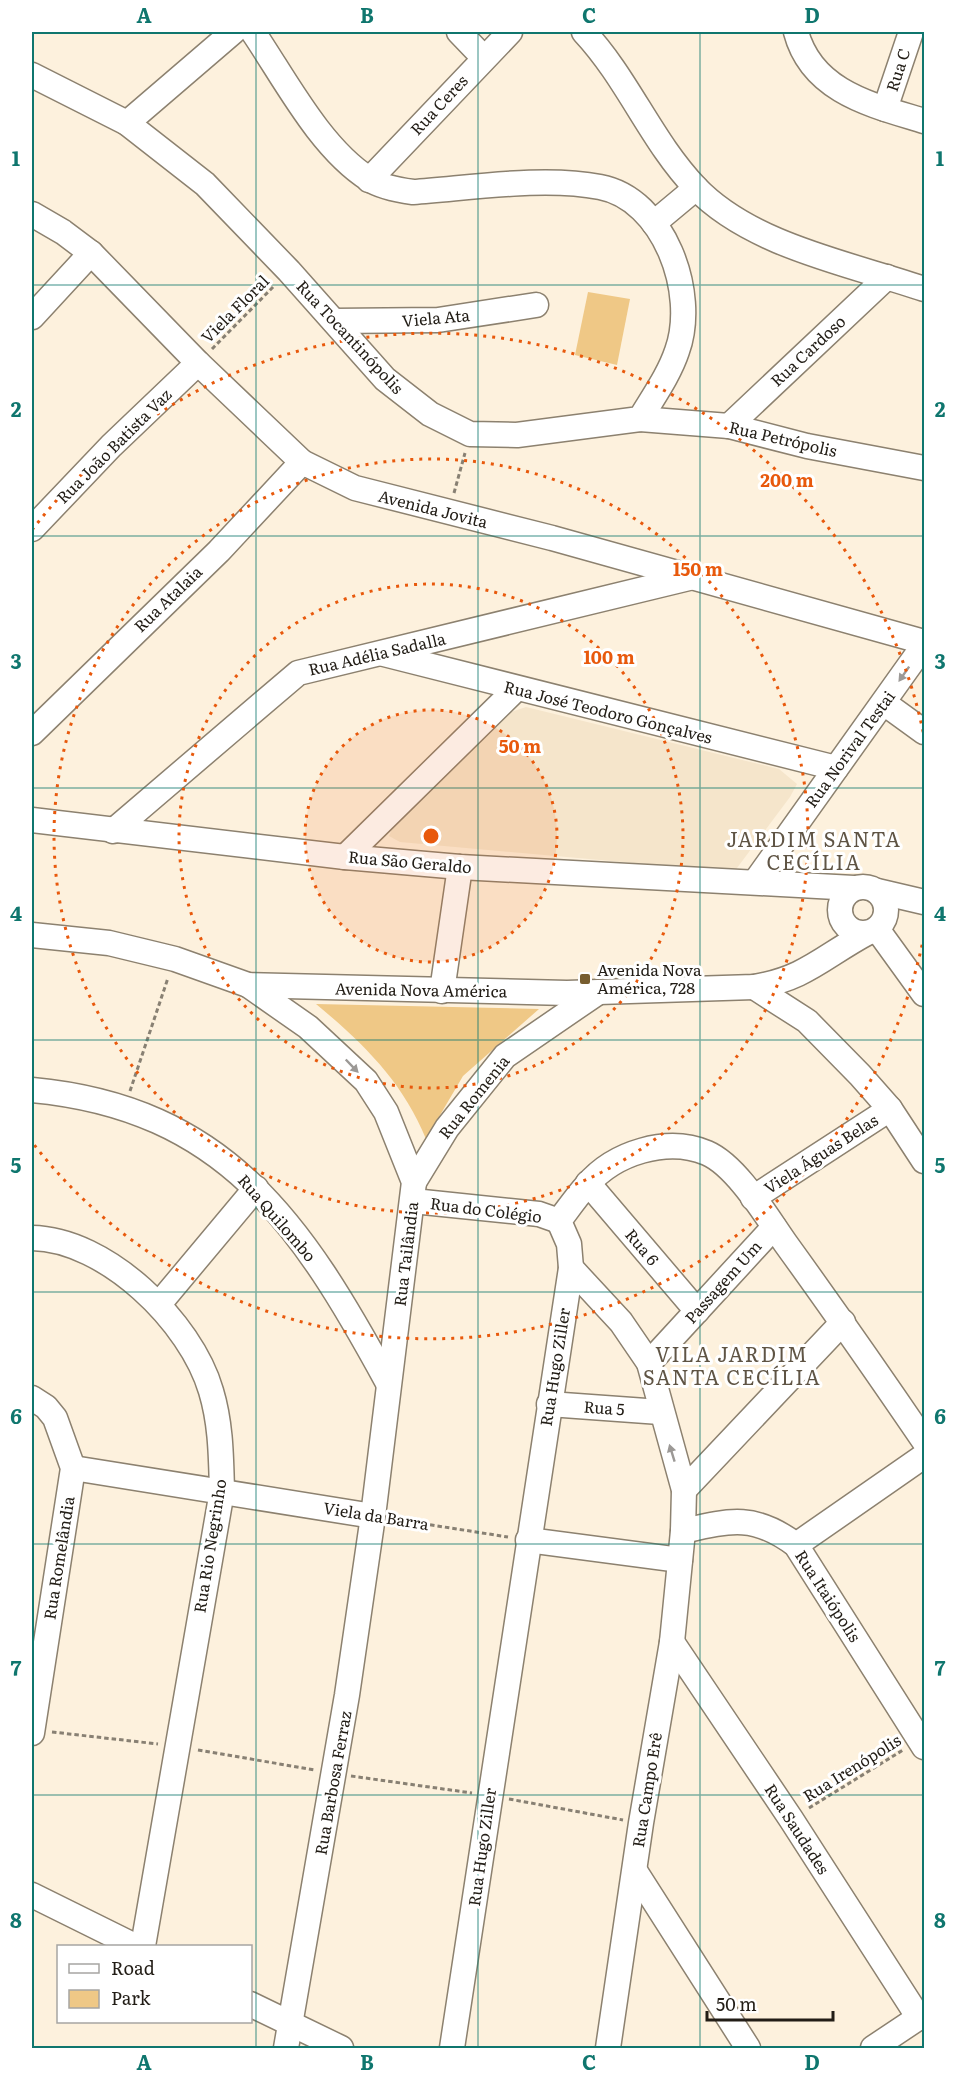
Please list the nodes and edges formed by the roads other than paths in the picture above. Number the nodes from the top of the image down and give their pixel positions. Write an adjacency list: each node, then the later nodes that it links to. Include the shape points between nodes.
1 (233, 32): 12 (street)
2 (253, 32): 13 (street, via 329,142)
3 (459, 32): 8 (street)
4 (510, 32): 8 (street, Rua Ceres)
5 (584, 32): 14 (street, via 621,78)
6 (796, 32): 10 (street, via 810,62 825,81)
7 (911, 32): 10 (street, Rua C)
8 (483, 57): 13 (street, Rua Ceres)
9 (32, 75): 12 (street, Rua Tocantinópolis)
10 (885, 109): 11 (street)
11 (924, 121)
12 (127, 123): 22 (street, Rua Tocantinópolis, via 205,184)
13 (369, 180): 16 (street, via 413,192 571,182 619,192 635,202)
14 (696, 188): 16 (street); 18 (street, via 754,229 786,244)
15 (32, 214): 17 (street, Avenida Jovita)
16 (654, 223): 24 (street, via 677,274 683,322 678,351)
17 (91, 253): 21 (street); 23 (street, Avenida Jovita)
18 (887, 277): 19 (street); 25 (street, Rua Cardoso)
19 (924, 289)
20 (536, 305): 22 (street, Viela Ata, via 438,320)
21 (32, 316)
22 (334, 321): 24 (street, Rua Tocantinópolis, via 407,399 470,434 517,435)
23 (198, 363): 26 (street, Avenida Jovita); 28 (street, Rua João Batista Vaz)
24 (640, 419): 25 (street, Rua Petrópolis)
25 (729, 426): 27 (street, Rua Petrópolis, via 807,446)
26 (302, 462): 29 (street, Avenida Jovita, via 355,488); 35 (street, Rua Atalaia, via 219,550)
27 (924, 468)
28 (32, 529)
29 (693, 577): 30 (street, Avenida Jovita); 31 (street, Rua Adélia Sadalla)
30 (924, 643): 33 (street, Rua Norival Testai, one-way to 33)
31 (381, 653): 32 (street, Rua José Teodoro Gonçalves); 38 (street, Rua Adélia Sadalla, via 298,673)
32 (516, 689): 36 (street, Rua José Teodoro Gonçalves); 39 (street)
33 (884, 703): 34 (street); 36 (street, Rua Norival Testai)
34 (924, 732)
35 (32, 733)
36 (836, 768): 41 (street, Rua Norival Testai)
37 (32, 820): 38 (street, Rua São Geraldo)
38 (113, 831): 39 (street, Rua São Geraldo)
39 (345, 857): 40 (street, Rua São Geraldo)
40 (460, 867): 41 (street, Rua São Geraldo); 53 (street)
41 (755, 882): 42 (street, Rua São Geraldo)
42 (790, 884): 43 (street, Rua São Geraldo); 46 (street, Rua São Geraldo, via 819,896)
43 (865, 890): 44 (street, Rua São Geraldo); 46 (street, via 844,896); 47 (street, via 885,902)
44 (924, 902)
45 (924, 908): 47 (street, Avenida Nova América)
46 (841, 915): 47 (street, via 852,931); 49 (street)
47 (876, 928): 49 (street, Avenida Nova América); 56 (street)
48 (32, 935): 50 (street, Avenida Nova América, via 109,943 175,959)
49 (812, 967): 52 (street, Avenida Nova América, via 789,980); 57 (street, via 799,996)
50 (248, 985): 51 (street, Avenida Nova América); 59 (street, Rua Tailândia)
51 (309, 987): 53 (street, Avenida Nova América); 59 (street, via 302,1005)
52 (754, 987): 55 (street, Avenida Nova América); 57 (street)
53 (442, 991): 54 (street, Avenida Nova América)
54 (567, 993): 55 (street, Avenida Nova América); 58 (street, Rua Romenia)
55 (597, 993): 58 (street, Rua Romenia)
56 (924, 994)
57 (807, 1021): 61 (street)
58 (549, 1026): 65 (street, Rua Romenia, via 505,1056 447,1128)
59 (309, 1027): 65 (street, Rua Tailândia, one-way to 65, via 366,1080 386,1112)
60 (32, 1090): 64 (street, Rua Quilombo, via 125,1107 191,1137)
61 (890, 1109): 62 (street); 66 (street, Viela Águas Belas)
62 (924, 1161)
63 (588, 1184): 66 (street, via 612,1164 635,1152 661,1146 705,1152 722,1161); 67 (street); 72 (street, Rua 6)
64 (256, 1188): 71 (street); 74 (street, Rua Quilombo, via 300,1240)
65 (413, 1191): 67 (street, Rua do Colégio); 75 (street, Rua Tailândia)
66 (753, 1198): 68 (street)
67 (559, 1221): 70 (street, Rua Hugo Ziller, via 569,1244)
68 (774, 1227): 72 (street, Passagem Um); 73 (street)
69 (32, 1238): 71 (street, Rua Rio Negrinho, via 74,1247 112,1266)
70 (571, 1268): 76 (street, via 609,1307); 79 (street, Rua Hugo Ziller)
71 (159, 1304): 85 (street, Rua Rio Negrinho, via 195,1355 210,1389 220,1431)
72 (697, 1311): 76 (street, Passagem Um)
73 (843, 1322): 81 (street); 84 (street)
74 (360, 1332): 75 (street); 77 (street, Rua Quilombo)
75 (394, 1336): 77 (street, Rua Tailândia)
76 (649, 1363): 80 (street, Rua Campo Erê)
77 (388, 1383): 86 (street, Rua Tailândia)
78 (32, 1398): 83 (street, Rua Romelândia, via 55,1418)
79 (549, 1404): 80 (street, Rua 5); 88 (street, Rua Hugo Ziller)
80 (660, 1412): 84 (street, Rua Campo Erê, one-way to 80)
81 (924, 1441)
82 (924, 1456): 89 (street)
83 (73, 1468): 85 (street, Viela da Barra); 91 (street, Rua Romelândia)
84 (684, 1490): 87 (street, Rua Campo Erê)
85 (222, 1491): 86 (street, Viela da Barra); 98 (street, Rua Rio Negrinho)
86 (374, 1516): 101 (street, Rua Barbosa Ferraz)
87 (683, 1531): 89 (street, Rua Itaiópolis, via 741,1521 775,1529); 90 (street, Rua Campo Erê)
88 (528, 1540): 90 (street); 104 (street, Rua Hugo Ziller)
89 (796, 1545): 94 (street, Rua Itaiópolis)
90 (680, 1560): 92 (street, Rua Campo Erê)
91 (39, 1638): 93 (street, Rua Romelândia)
92 (672, 1642): 95 (street, Rua Campo Erê); 100 (street, Rua Saudades)
93 (32, 1733)
94 (922, 1744)
95 (634, 1871): 105 (street, Rua Campo Erê); 106 (street)
96 (32, 1895): 97 (street)
97 (131, 1945)
98 (143, 1945)
99 (252, 2005): 101 (street)
100 (922, 2016): 107 (street)
101 (291, 2024): 102 (street, Rua Barbosa Ferraz); 103 (street)
102 (286, 2049)
103 (341, 2049)
104 (452, 2049)
105 (608, 2049)
106 (748, 2049)
107 (873, 2049)

